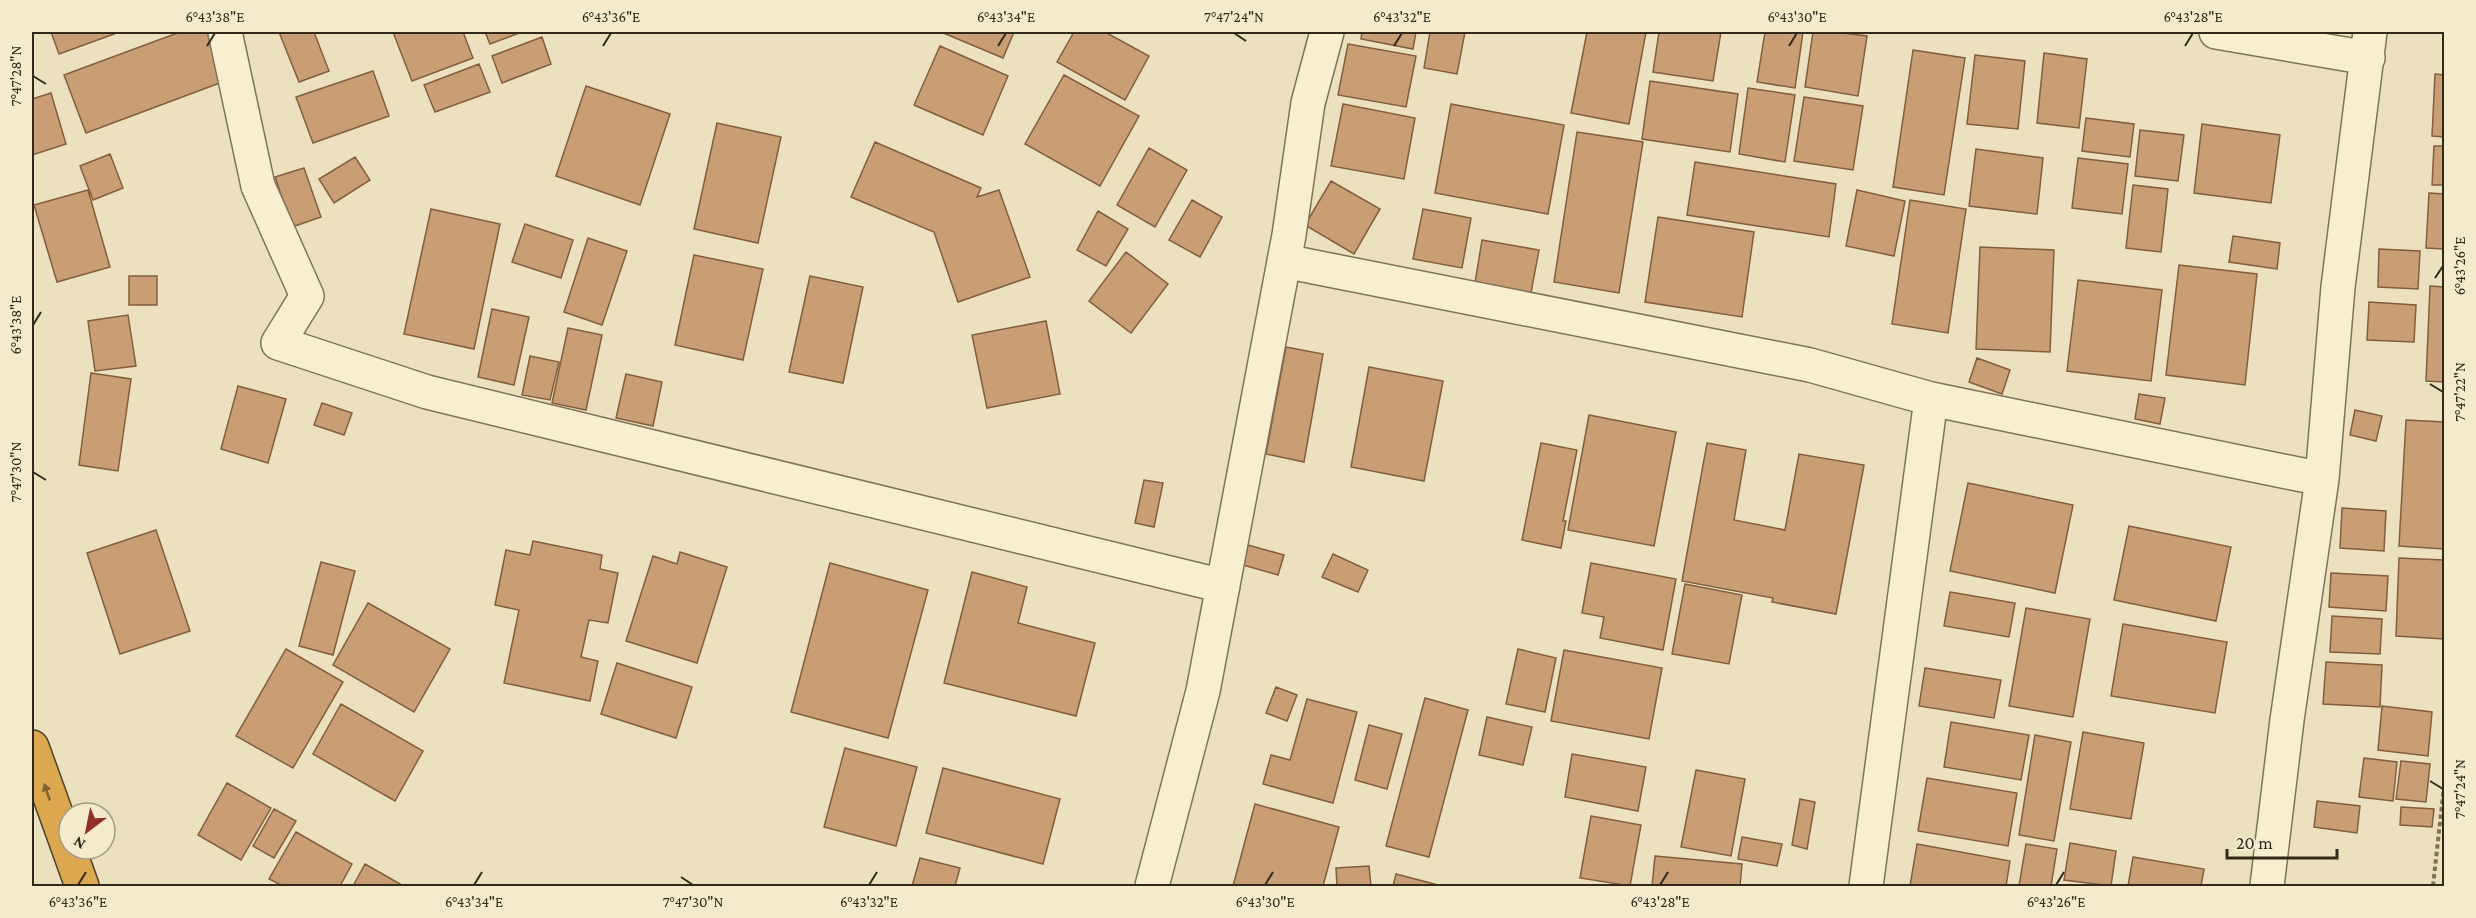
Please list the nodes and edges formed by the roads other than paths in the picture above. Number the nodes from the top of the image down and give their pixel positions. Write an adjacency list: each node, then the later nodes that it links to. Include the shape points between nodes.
1 (225, 32): 8 (street, via 258,186 307,296 278,343 427,392)
2 (1327, 32): 5 (street, via 1308,104)
3 (2216, 32): 4 (street)
4 (2369, 45): 7 (street, via 2338,287)
5 (1284, 261): 6 (street, via 1810,365); 8 (street)
6 (1931, 399): 7 (street); 12 (street)
7 (2322, 479): 13 (street)
8 (1223, 586): 11 (street, via 1203,691)
9 (32, 747): 10 (highway, one-way to 9)
10 (82, 886)
11 (1152, 886)
12 (1866, 886)
13 (2266, 886)

